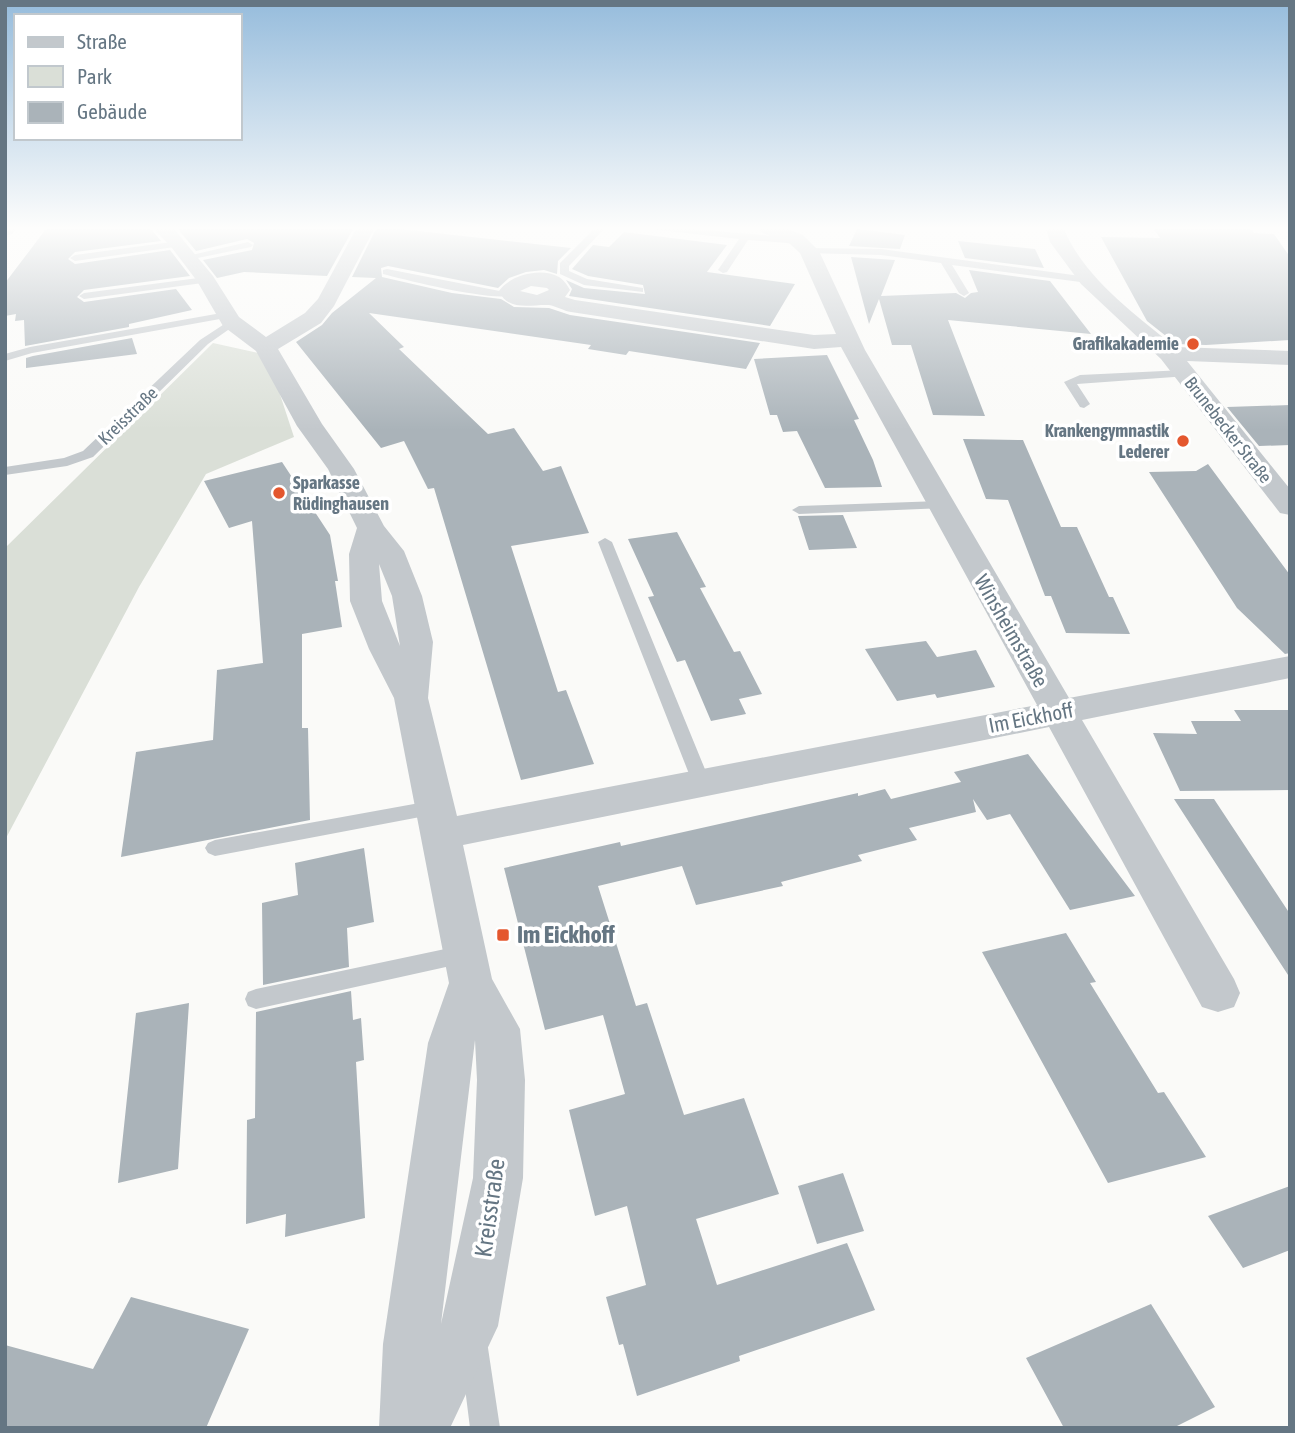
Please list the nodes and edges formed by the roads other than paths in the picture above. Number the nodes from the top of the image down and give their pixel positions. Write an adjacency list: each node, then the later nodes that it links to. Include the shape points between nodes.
1 (216, 296): 6 (street, Kreisstraße)
2 (330, 296): 8 (street, via 313,318)
3 (553, 296): 7 (street, via 571,306 814,342)
4 (819, 296): 7 (street, Winsheimstraße)
5 (1104, 296): 9 (street, Brunebecker Straße)
6 (230, 319): 8 (street, Kreisstraße); 10 (lane, via 30,350); 14 (lane, Kreisstraße, via 88,454 67,462)
7 (849, 340): 15 (street, Winsheimstraße)
8 (265, 347): 22 (street, Kreisstraße, via 310,426 341,469 371,528 365,554 366,601 411,698)
9 (1169, 354): 11 (street); 12 (street, Brunebecker Straße)
10 (5, 358)
11 (1290, 358)
12 (1184, 374): 13 (lane, via 1070,382); 16 (street, Brunebecker Straße)
13 (1084, 404)
14 (5, 471)
15 (940, 505): 17 (lane); 20 (street, Winsheimstraße)
16 (1290, 507)
17 (799, 510)
18 (605, 542): 21 (lane)
19 (1290, 667): 20 (street, Im Eickhoff)
20 (1058, 713): 21 (street, Im Eickhoff); 25 (street, Winsheimstraße)
21 (702, 784): 22 (street, Im Eickhoff)
22 (439, 820): 23 (lane); 24 (street, Kreisstraße)
23 (215, 848)
24 (467, 968): 26 (lane); 27 (street, Kreisstraße, via 497,1029 501,1080 498,1178); 28 (street, Kreisstraße, via 452,1043 411,1344)
25 (1218, 993)
26 (256, 999)
27 (470, 1326): 29 (street, Kreisstraße); 30 (lane)
28 (408, 1428)
29 (419, 1428)
30 (485, 1428)

